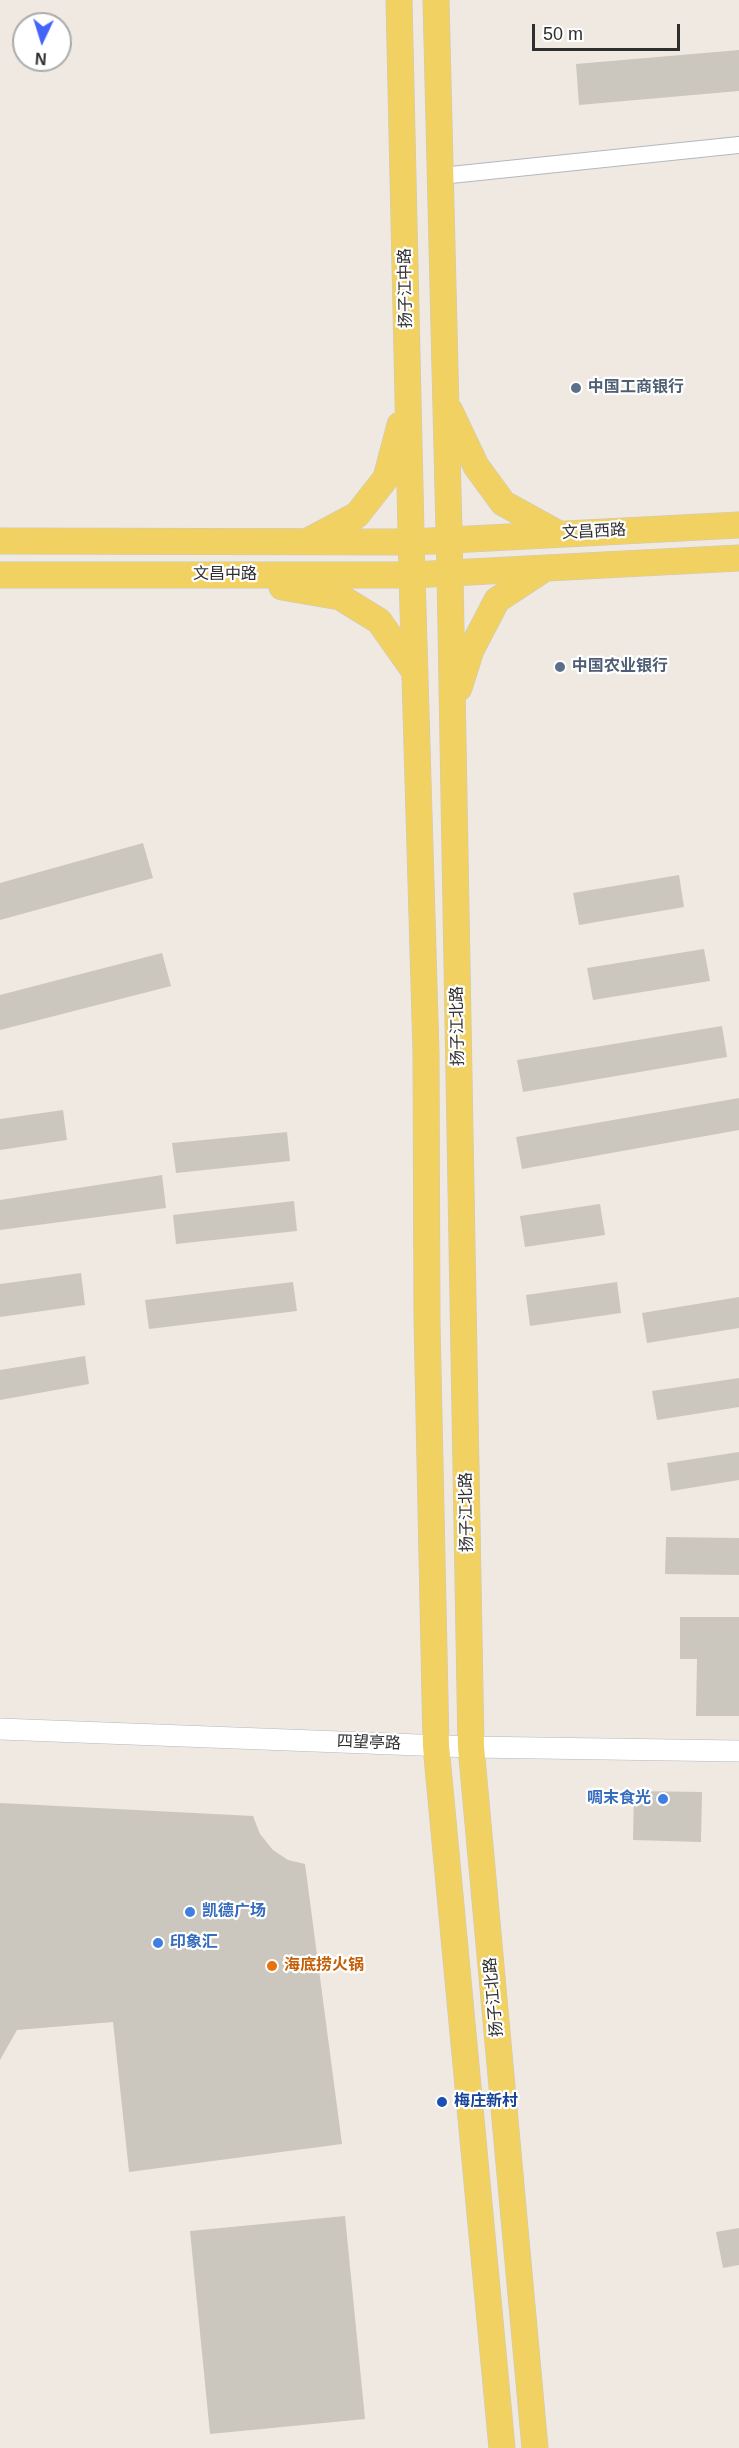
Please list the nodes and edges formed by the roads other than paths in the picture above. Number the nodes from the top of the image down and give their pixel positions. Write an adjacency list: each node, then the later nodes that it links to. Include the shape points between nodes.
1 (399, 0): 5 (main road, 扬子江中路)
2 (436, 0): 4 (main road)
3 (739, 145): 4 (street)
4 (441, 177): 6 (main road)
5 (408, 395): 11 (main road, via 386,478 357,515); 12 (main road, 扬子江中路)
6 (446, 402): 8 (main road, via 476,466 503,503); 9 (main road)
7 (739, 525): 8 (main road, 文昌西路)
8 (560, 534): 9 (main road, 文昌西路)
9 (449, 539): 12 (main road, 文昌西路); 15 (main road)
10 (0, 541): 11 (main road, 文昌中路)
11 (307, 542): 12 (main road, 文昌中路)
12 (412, 542): 18 (main road, 扬子江中路)
13 (739, 558): 14 (main road, 文昌西路)
14 (545, 568): 15 (main road, 文昌西路); 20 (main road, via 497,600 471,650)
15 (450, 573): 18 (main road, 文昌中路); 20 (main road, 扬子江北路)
16 (0, 575): 17 (main road, 文昌中路)
17 (216, 575): 18 (main road, 文昌中路); 19 (main road, via 340,597 380,621)
18 (412, 575): 19 (main road, 扬子江北路)
19 (415, 672): 22 (main road, 扬子江北路, via 426,1053)
20 (452, 711): 23 (main road, 扬子江北路)
21 (0, 1729): 22 (street, 四望亭路)
22 (436, 1746): 23 (street, 四望亭路); 25 (main road, 扬子江北路)
23 (471, 1747): 24 (street, 四望亭路); 26 (main road, 扬子江北路)
24 (739, 1751)
25 (502, 2448)
26 (535, 2448)

